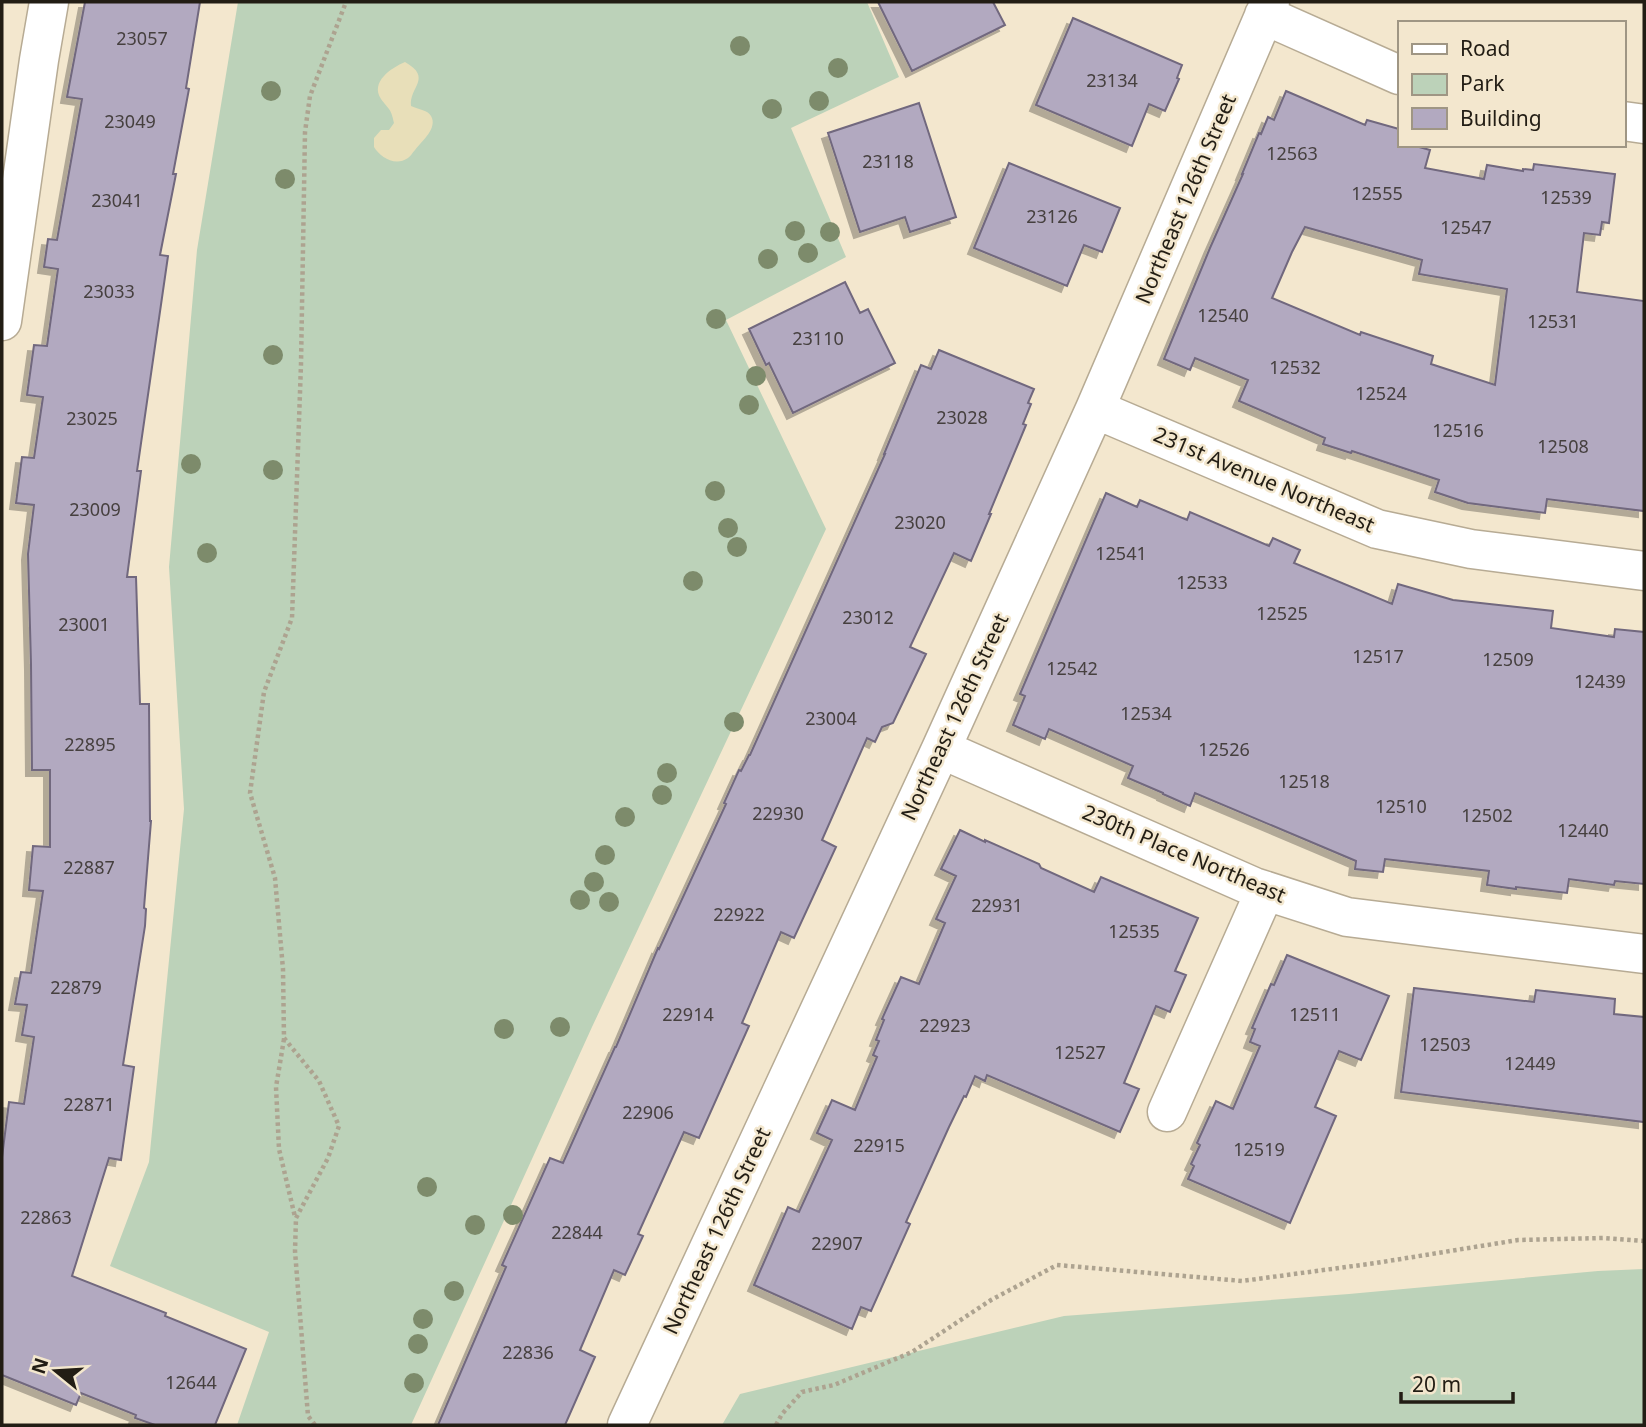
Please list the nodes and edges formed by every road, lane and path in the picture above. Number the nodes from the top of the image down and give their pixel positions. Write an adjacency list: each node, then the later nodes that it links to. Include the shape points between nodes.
1 (49, 2): 7 (street)
2 (346, 2): 13 (path, via 310,96 305,132 292,618 264,692 250,793 275,878)
3 (1267, 9): 4 (street); 8 (street, Northeast 126th Street)
4 (1398, 74)
5 (1625, 121): 6 (street)
6 (1644, 124)
7 (2, 321)
8 (1095, 409): 9 (street, 231st Avenue Northeast, via 1377,529 1471,549); 10 (street, Northeast 126th Street)
9 (1644, 571)
10 (941, 749): 11 (street, 230th Place Northeast); 18 (street, Northeast 126th Street)
11 (1265, 891): 12 (street, 230th Place Northeast, via 1347,917); 14 (street)
12 (1644, 954)
13 (284, 1038): 15 (path, via 276,1087 279,1149); 15 (path, via 319,1081 339,1126 328,1158)
14 (1167, 1112)
15 (296, 1218): 17 (path, via 307,1416)
16 (1644, 1241): 19 (path, via 1518,1240 1242,1280 1057,1265 991,1300 912,1352 834,1385 802,1392)
17 (315, 1425)
18 (627, 1425)
19 (776, 1425)

